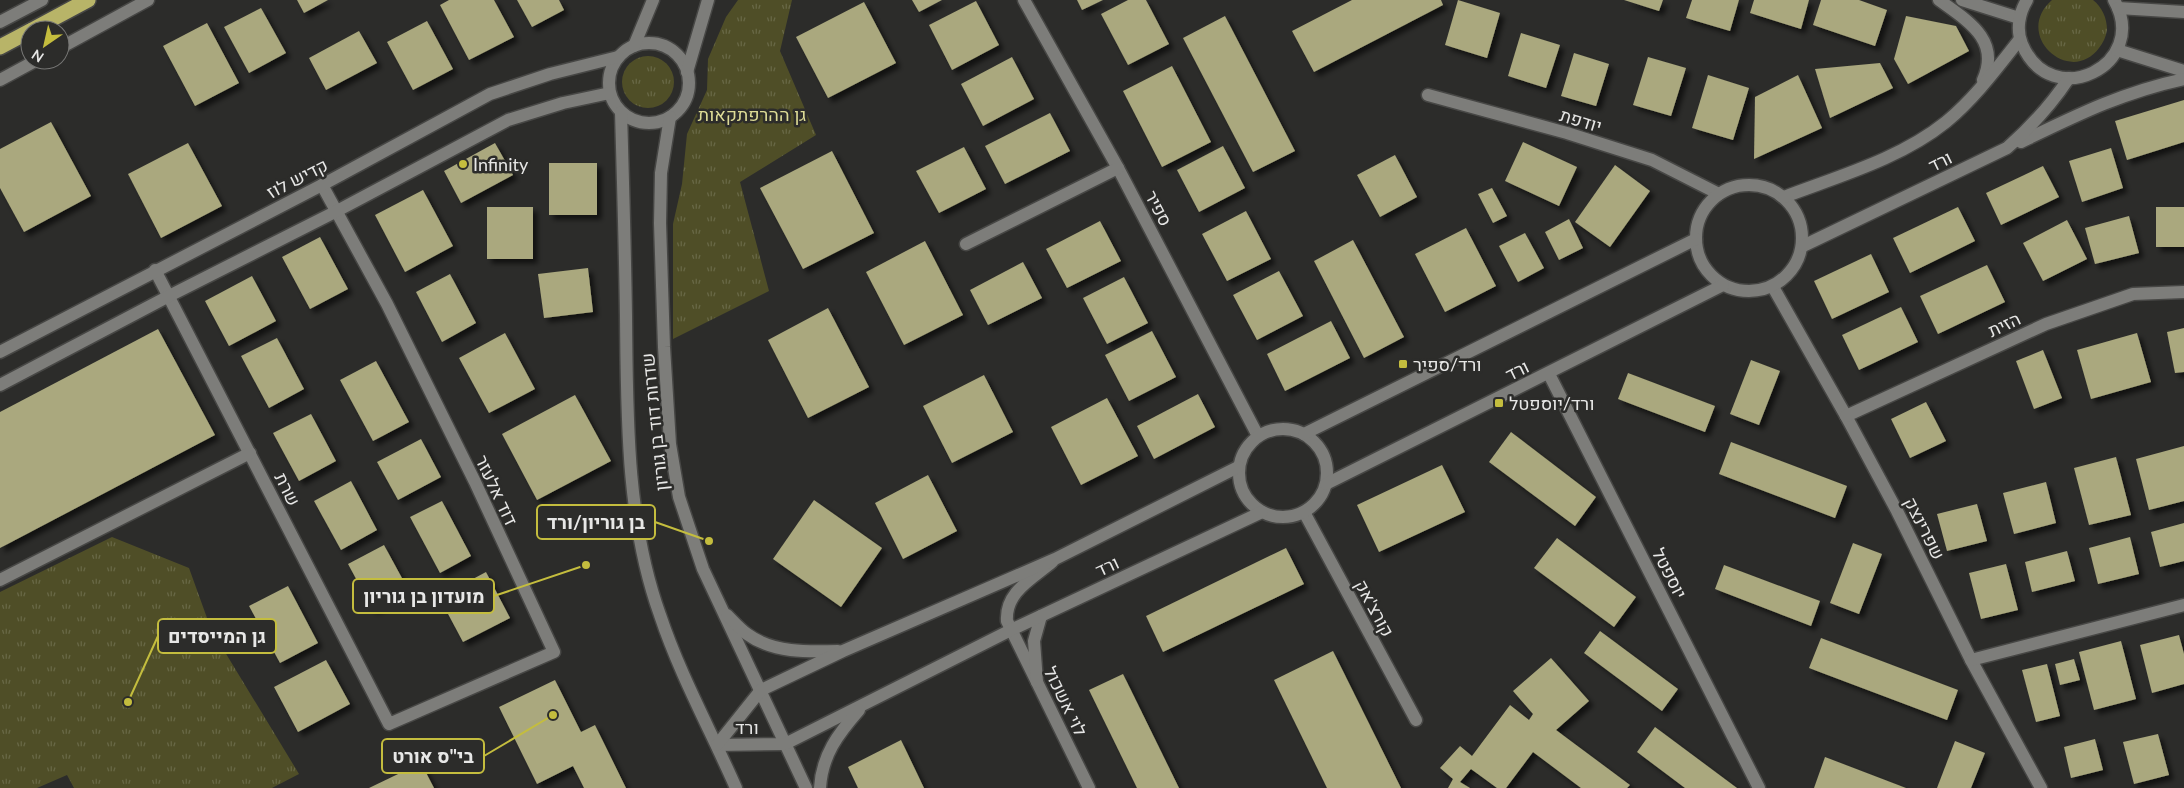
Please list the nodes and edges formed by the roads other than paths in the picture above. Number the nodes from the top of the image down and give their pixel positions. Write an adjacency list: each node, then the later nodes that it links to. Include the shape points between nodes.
1 (42, 0): 14 (street)
2 (88, 0): 13 (highway)
3 (148, 0): 17 (street)
4 (654, 0): 18 (street)
5 (708, 0): 24 (street)
6 (1024, 0): 34 (street, ספיר)
7 (1939, 0): 29 (street, via 1970,23 1988,47 1988,64)
8 (1962, 0): 12 (street)
9 (2027, 0): 12 (street)
10 (2116, 4): 11 (street); 20 (street, via 2122,22)
11 (2184, 12)
12 (2020, 18): 16 (street)
13 (50, 20)
14 (0, 22)
15 (20, 36): 19 (highway)
16 (2020, 40): 25 (street, via 2038,67 2052,76); 29 (street, ורד)
17 (70, 43)
18 (634, 46): 21 (street); 24 (street, via 647,43 666,47 681,60)
19 (0, 47)
20 (2117, 50): 23 (street); 25 (street, via 2097,72)
21 (618, 57): 28 (street, via 610,74); 35 (street, קדיש לוז, via 550,74 490,94)
22 (20, 69): 27 (street)
23 (2184, 71)
24 (687, 72): 32 (street, via 686,97)
25 (2069, 78): 33 (street, ורד, via 2031,128)
26 (2184, 79): 33 (street, via 2131,92 2094,106)
27 (0, 80)
28 (610, 93): 31 (street); 38 (street, via 508,120)
29 (1976, 94): 37 (street, ורד, via 1925,137 1880,160)
30 (1428, 96): 36 (street, יודפת, via 1567,133 1652,160)
31 (621, 112): 32 (street, via 645,122 658,122); 72 (street, שדרות דוד בן גוריון, via 625,357 638,531 659,615)
32 (670, 117): 61 (street, שדרות דוד בן גוריון, via 661,173 660,223 670,444 679,497)
33 (2007, 148): 41 (street, ורד)
34 (1118, 168): 40 (street); 52 (street, ספיר)
35 (322, 185): 38 (street, דוד אלעזר); 42 (street, קדיש לוז)
36 (1718, 194): 37 (street, via 1734,187 1752,185 1769,188); 39 (street, via 1706,206 1698,222)
37 (1784, 197): 41 (street, via 1796,211 1802,228)
38 (335, 212): 46 (street); 70 (street, דוד אלעזר, via 387,304 554,652)
39 (1696, 239): 43 (street, via 1699,258); 51 (street, ורד)
40 (966, 244)
41 (1803, 246): 44 (street, via 1798,263)
42 (155, 270): 46 (street, שרת); 47 (street, קדיש לוז)
43 (1723, 285): 44 (street, via 1739,291 1756,292); 48 (street, ורד)
44 (1773, 287): 50 (street, שפרינצק)
45 (2184, 292): 50 (street, הזית, via 2133,294 2046,324)
46 (169, 296): 49 (street); 53 (street, שרת)
47 (0, 352)
48 (1549, 374): 55 (street, ורד); 77 (street, יוספטל)
49 (0, 386)
50 (1846, 416): 65 (street, שפרינצק)
51 (1304, 434): 52 (street, via 1281,428); 55 (street, via 1324,455)
52 (1258, 436): 54 (street, via 1242,454)
53 (250, 453): 59 (street); 70 (street, שרת)
54 (1238, 467): 56 (street, via 1243,493); 58 (street, ורד)
55 (1326, 484): 57 (street, via 1314,505)
56 (1262, 512): 57 (street, via 1283,518); 62 (street, ורד)
57 (1304, 512): 69 (street, קורצ'אק)
58 (1055, 559): 63 (street, via 1011,596 1006,610); 64 (street, ורד)
59 (0, 580)
60 (2184, 605): 65 (street)
61 (720, 608): 64 (street, via 746,634 776,648); 67 (street, שדרות דוד בן גוריון)
62 (1041, 616): 63 (street, ורד); 66 (street, via 1034,641)
63 (1010, 630): 66 (street, לוי אשכול); 68 (street, ורד)
64 (843, 651): 67 (street, ורד)
65 (1971, 660): 78 (street, שפרינצק)
66 (1037, 682): 76 (street, לוי אשכול)
67 (761, 690): 71 (street, שדרות דוד בן גוריון); 72 (street, ורד)
68 (863, 706): 71 (street, ורד); 75 (street, via 832,744 821,773)
69 (1416, 720)
70 (389, 724)
71 (785, 744): 72 (street, ורד); 74 (street, שדרות דוד בן גוריון)
72 (717, 745): 73 (street, שדרות דוד בן גוריון)
73 (736, 788)
74 (806, 788)
75 (820, 788)
76 (1089, 788)
77 (1759, 788)
78 (2041, 788)

